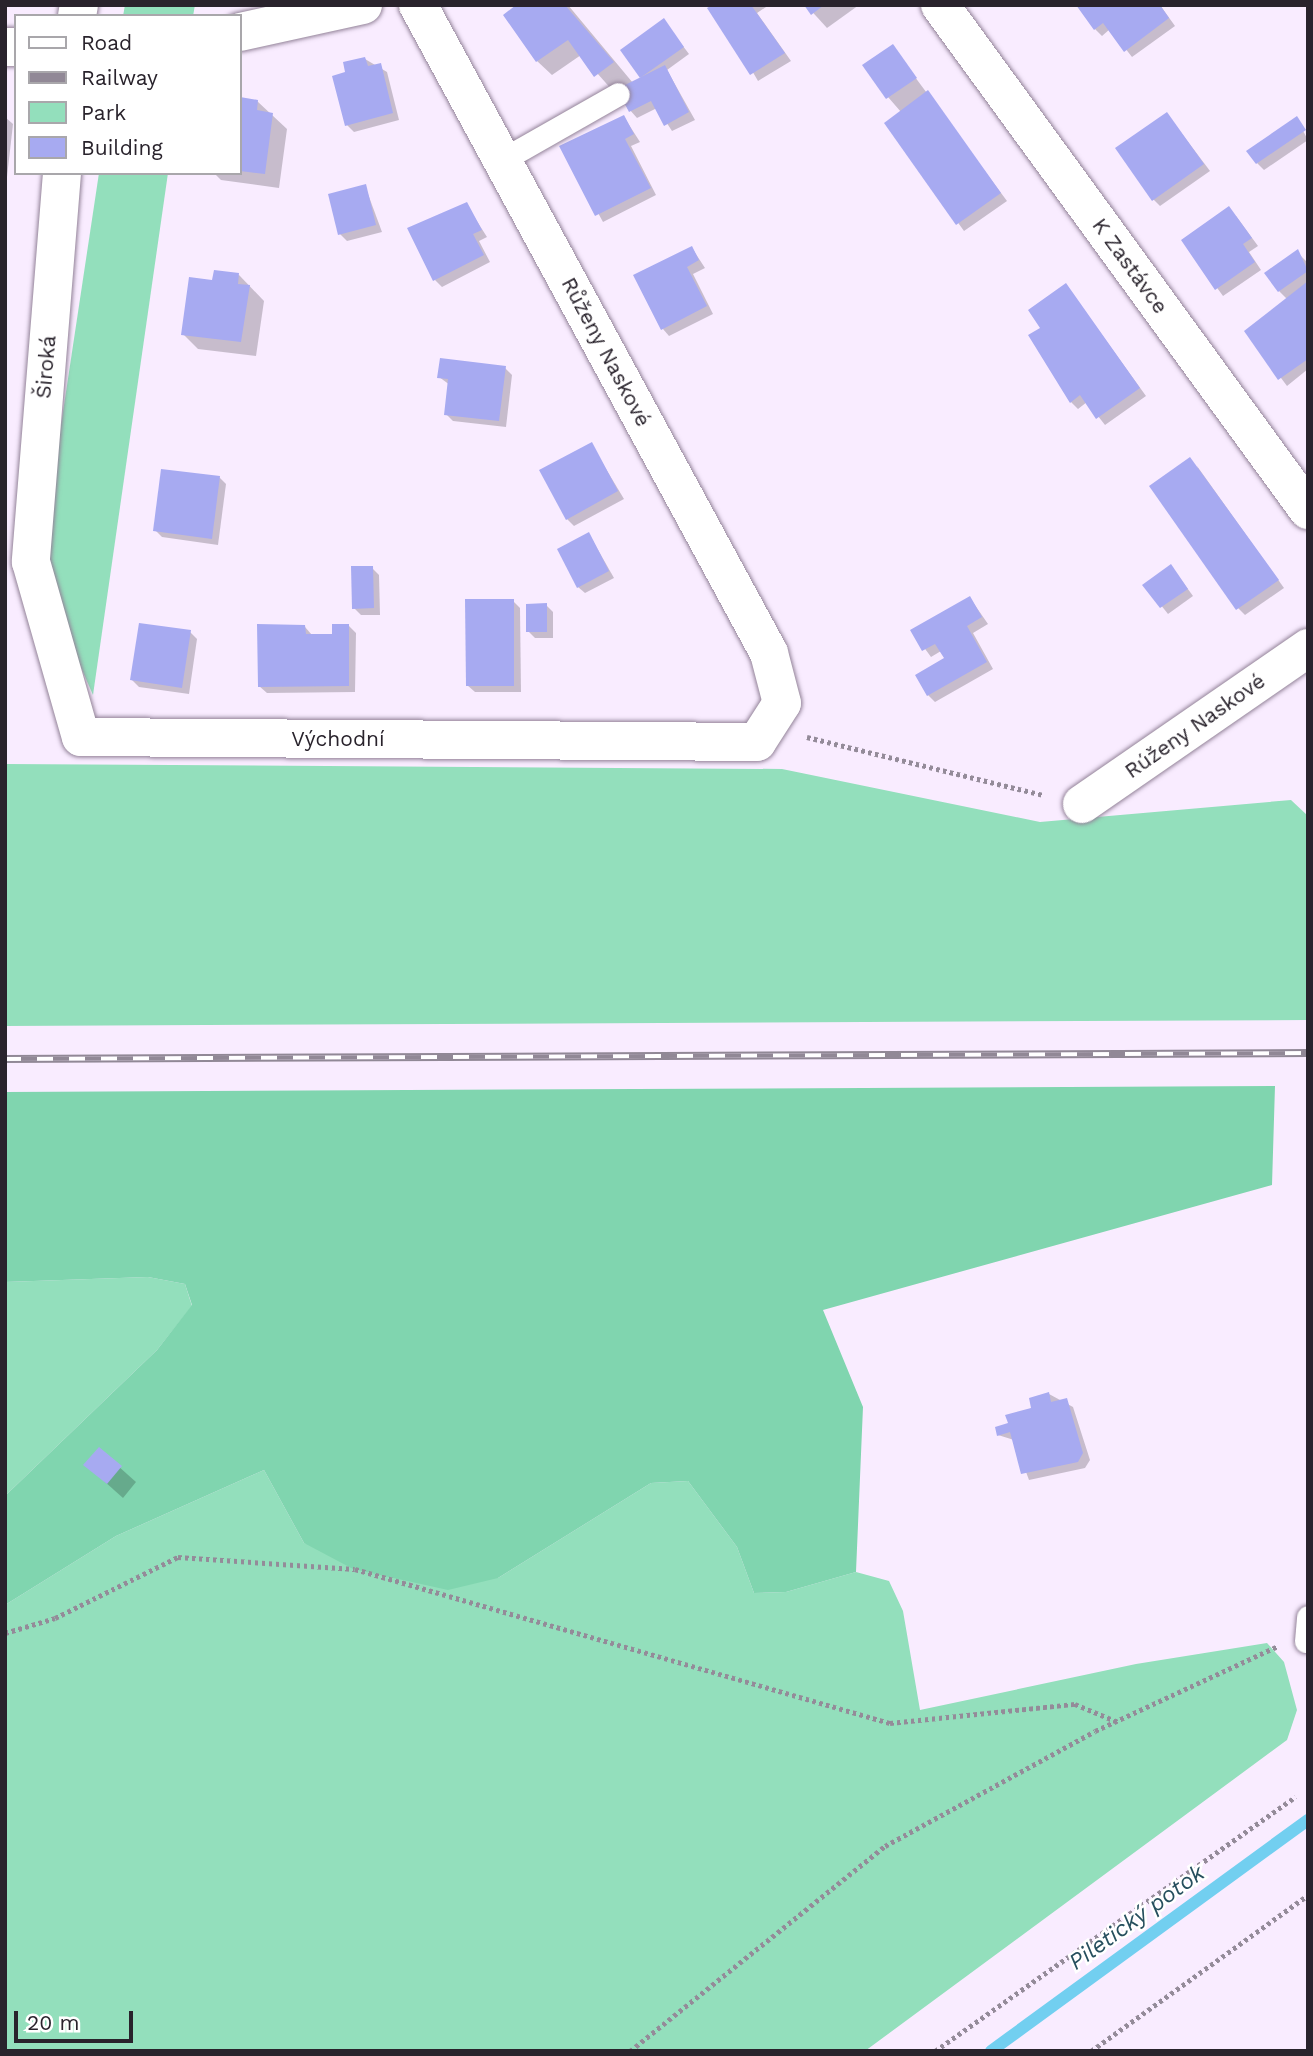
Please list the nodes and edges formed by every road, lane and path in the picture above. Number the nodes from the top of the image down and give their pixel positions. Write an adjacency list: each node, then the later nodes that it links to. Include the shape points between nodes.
1 (363, 5): 4 (street)
2 (418, 5): 6 (street, Růženy Naskové)
3 (957, 11): 8 (street, K Zastávce)
4 (242, 33)
5 (618, 94): 6 (lane)
6 (502, 160): 11 (street, Růženy Naskové, via 769,653)
7 (62, 175): 9 (street, Široká)
8 (1308, 510)
9 (18, 562): 11 (street, Východní, via 81,737 757,742)
10 (1308, 648): 12 (street, Rúženy Naskové)
11 (774, 715): 12 (path)
12 (1082, 804)
13 (1308, 1617): 15 (lane)
14 (5, 1633): 16 (path, via 55,1618 178,1557 355,1569 890,1723 1075,1704)
15 (1306, 1641): 16 (path, via 1238,1662)
16 (1118, 1723): 19 (path, via 884,1846)
17 (1296, 1797): 20 (path)
18 (1308, 1895): 21 (path)
19 (631, 2051)
20 (935, 2051)
21 (1091, 2051)

